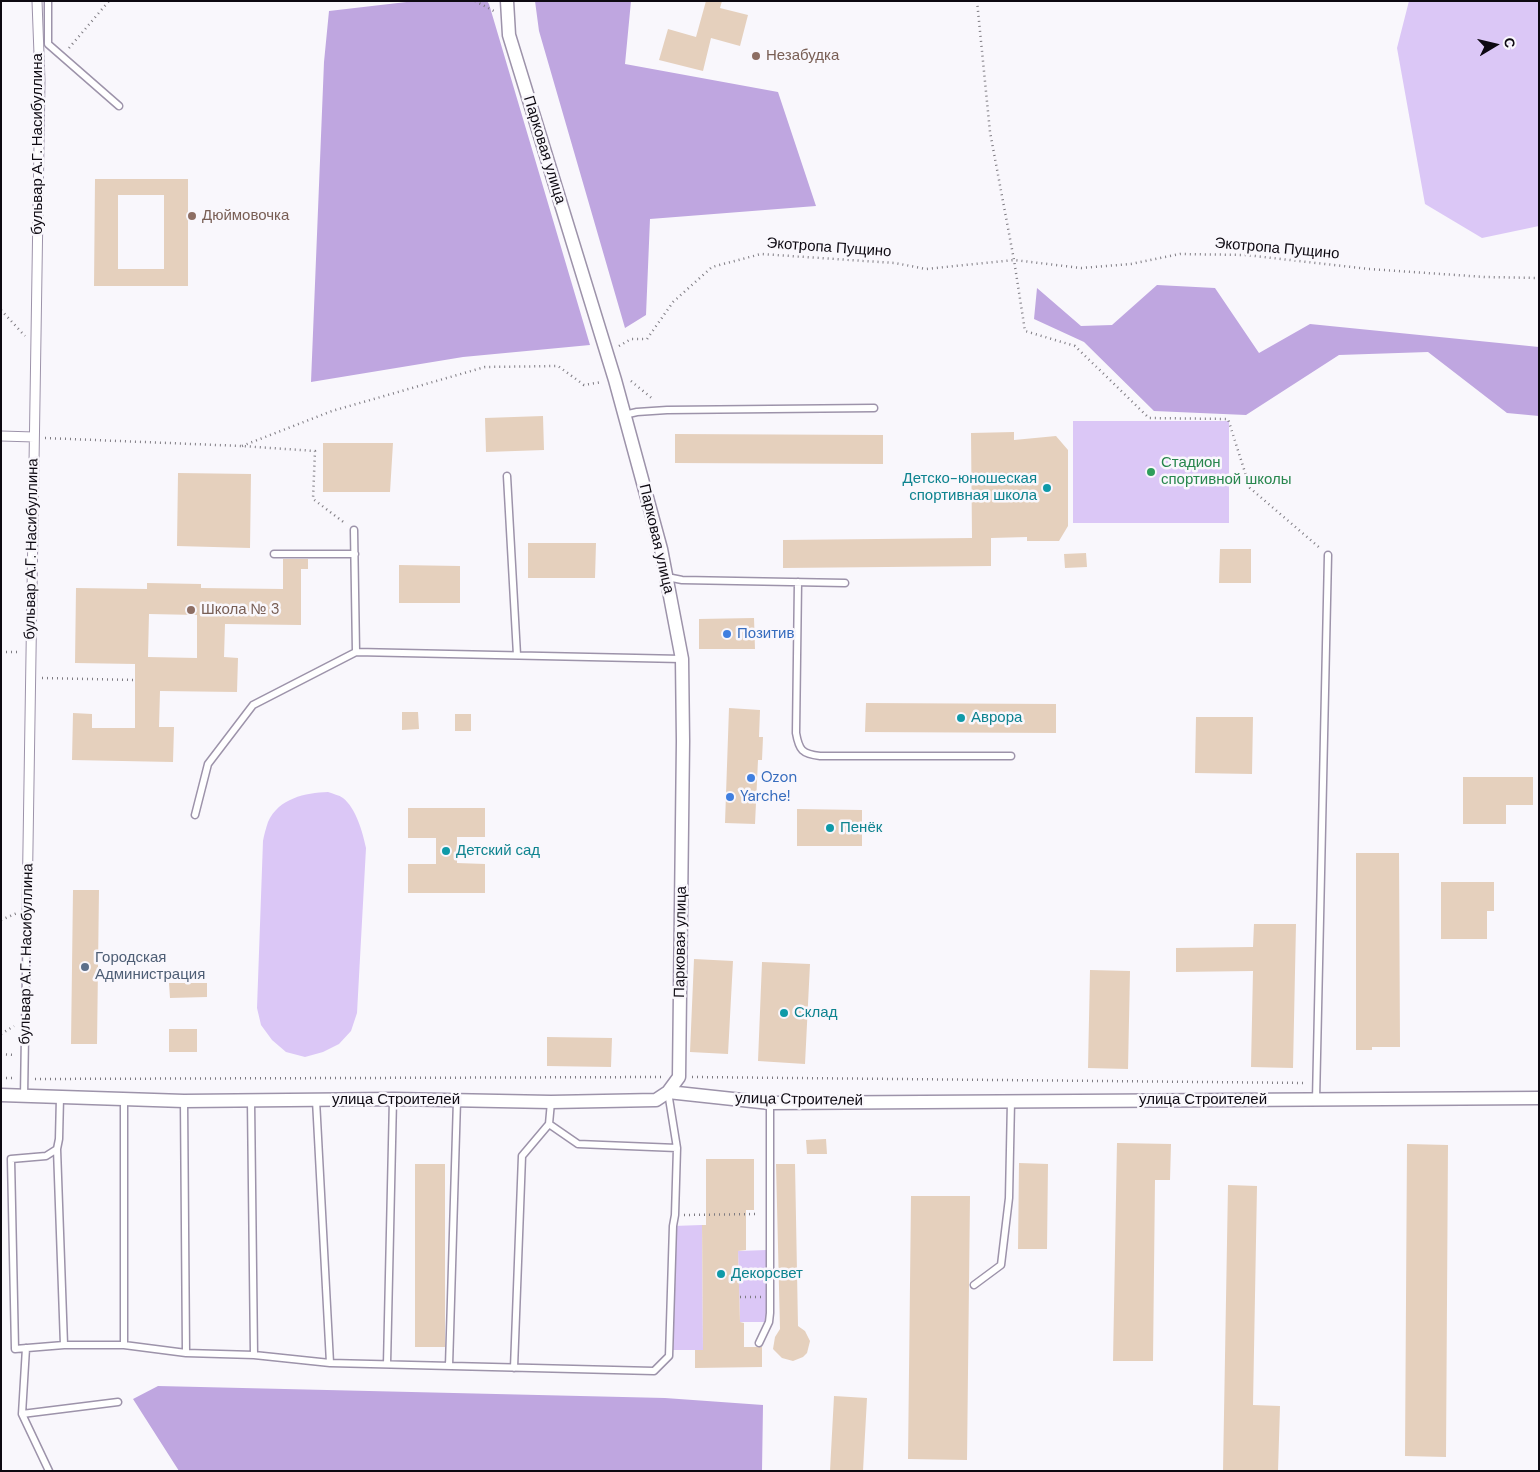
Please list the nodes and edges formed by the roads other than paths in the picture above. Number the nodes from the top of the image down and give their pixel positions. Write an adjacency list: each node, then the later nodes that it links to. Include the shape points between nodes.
1 (37, 1): 8 (street, бульвар А.Г. Насибуллина, via 40,81)
2 (48, 1): 4 (lane, via 48,44)
3 (507, 1): 6 (street, Парковая улица, via 509,35)
4 (119, 106)
5 (874, 408): 6 (lane, via 667,410)
6 (624, 415): 14 (street, Парковая улица)
7 (1, 436): 8 (street)
8 (34, 437): 22 (street, бульвар А.Г. Насибуллина)
9 (507, 476): 18 (lane)
10 (354, 530): 12 (lane)
11 (274, 554): 12 (lane)
12 (355, 554): 17 (lane)
13 (1328, 555): 33 (lane)
14 (667, 577): 15 (lane); 19 (street, Парковая улица)
15 (798, 582): 16 (lane); 20 (lane, via 796,733 804,753 820,756)
16 (846, 583)
17 (356, 652): 18 (lane); 21 (lane, via 253,705 208,764)
18 (517, 655): 19 (lane)
19 (682, 659): 23 (street, Парковая улица, via 679,1077)
20 (1011, 756)
21 (196, 815)
22 (27, 909): 25 (lane, бульвар А.Г. Насибуллина)
23 (668, 1092): 36 (street, улица Строителей, via 656,1100); 37 (street, улица Строителей); 39 (lane)
24 (1, 1095): 25 (street, улица Строителей)
25 (24, 1097): 26 (street, улица Строителей)
26 (60, 1097): 27 (street, улица Строителей); 40 (lane)
27 (124, 1098): 34 (street, улица Строителей); 44 (lane)
28 (1539, 1098): 33 (street, улица Строителей)
29 (316, 1100): 30 (street, улица Строителей); 35 (street, улица Строителей); 48 (lane)
30 (393, 1100): 31 (street, улица Строителей); 49 (lane)
31 (457, 1100): 36 (street, улица Строителей); 50 (lane)
32 (1011, 1100): 33 (street, улица Строителей); 37 (street, улица Строителей); 41 (lane, via 1008,1198 1001,1265)
33 (1316, 1100)
34 (184, 1101): 35 (street, улица Строителей); 46 (lane)
35 (252, 1101): 47 (lane)
36 (550, 1102): 38 (lane)
37 (770, 1102): 43 (lane, via 770,1297 768,1322)
38 (549, 1124): 39 (lane, via 578,1144); 51 (lane, via 522,1156)
39 (677, 1148): 51 (lane, via 669,1356 654,1372)
40 (57, 1149): 42 (lane); 45 (lane, via 46,1156 11,1159 15,1349)
41 (974, 1285)
42 (64, 1344): 44 (lane); 45 (lane)
43 (759, 1344)
44 (124, 1345): 46 (lane)
45 (26, 1348): 53 (lane)
46 (186, 1352): 47 (lane)
47 (254, 1355): 48 (lane)
48 (330, 1363): 49 (lane)
49 (387, 1364): 50 (lane)
50 (449, 1366): 51 (lane)
51 (514, 1368)
52 (118, 1402): 53 (lane)
53 (22, 1414): 54 (lane)
54 (48, 1471)

